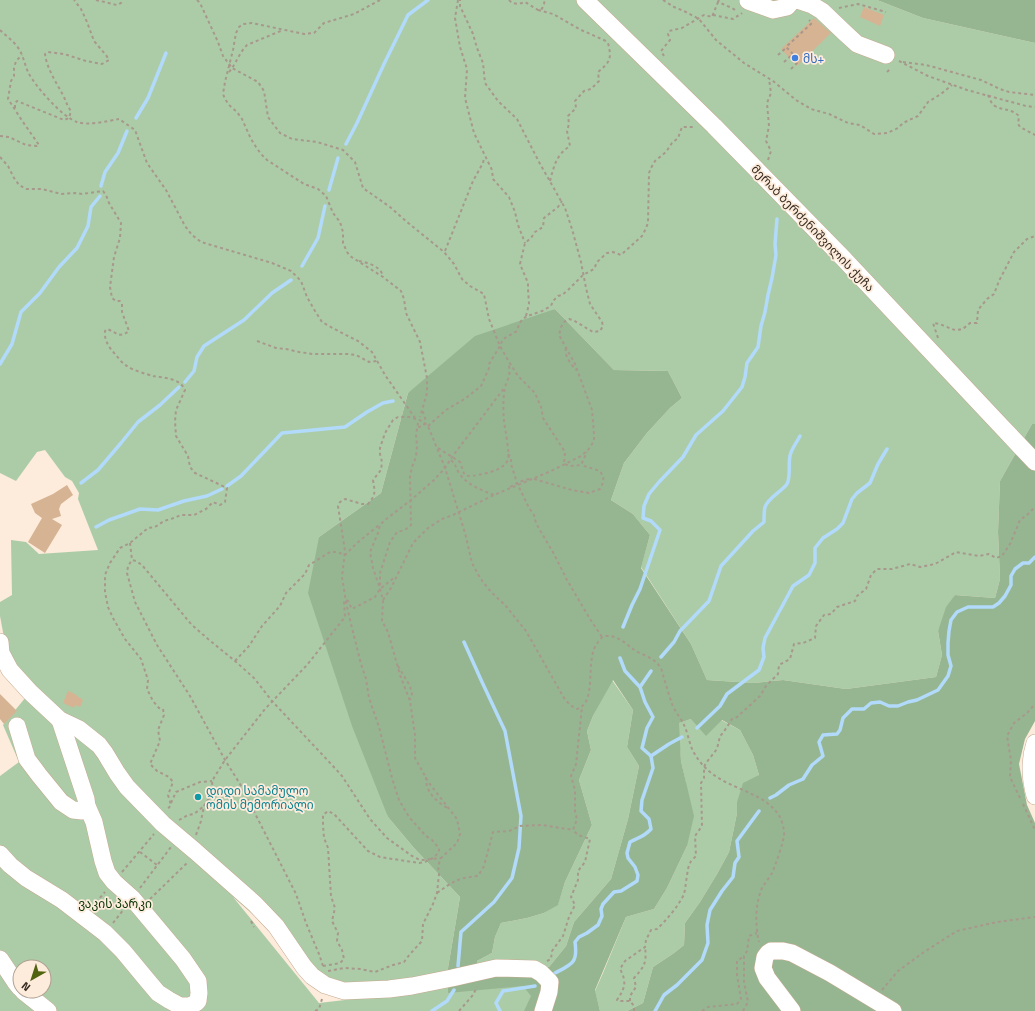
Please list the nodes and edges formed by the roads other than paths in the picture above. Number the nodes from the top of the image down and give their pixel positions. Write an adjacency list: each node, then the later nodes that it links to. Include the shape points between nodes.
1 (585, 0): 6 (street, მერაბ ბერძენიშვილის ქუჩა, via 838,252)
2 (793, 0): 4 (street, via 787,7 773,10)
3 (797, 0): 5 (street, via 812,5 816,16 834,22 857,44)
4 (741, 7)
5 (889, 61)
6 (1035, 462)
7 (0, 642): 8 (street, via 1,653 10,670)
8 (60, 720): 12 (street); 18 (street, via 79,729 98,745 126,787 160,821 255,904 276,926 304,967 325,985 344,991 389,989 496,968 534,969 550,982)
9 (16, 726): 12 (street, via 27,759 61,802 73,810 82,811)
10 (1035, 743): 11 (street, via 1030,764)
11 (1035, 796)
12 (87, 806): 13 (street, via 94,822 107,873 170,942 198,980 199,993 196,1004 180,1006 158,993 108,928 89,913 26,878)
13 (0, 854)
14 (0, 959): 15 (street)
15 (12, 977)
16 (33, 999): 17 (street)
17 (46, 1010)
18 (543, 1011)
19 (792, 1011): 20 (street, via 767,978 763,968 765,957 771,951 792,953)
20 (893, 1011)

